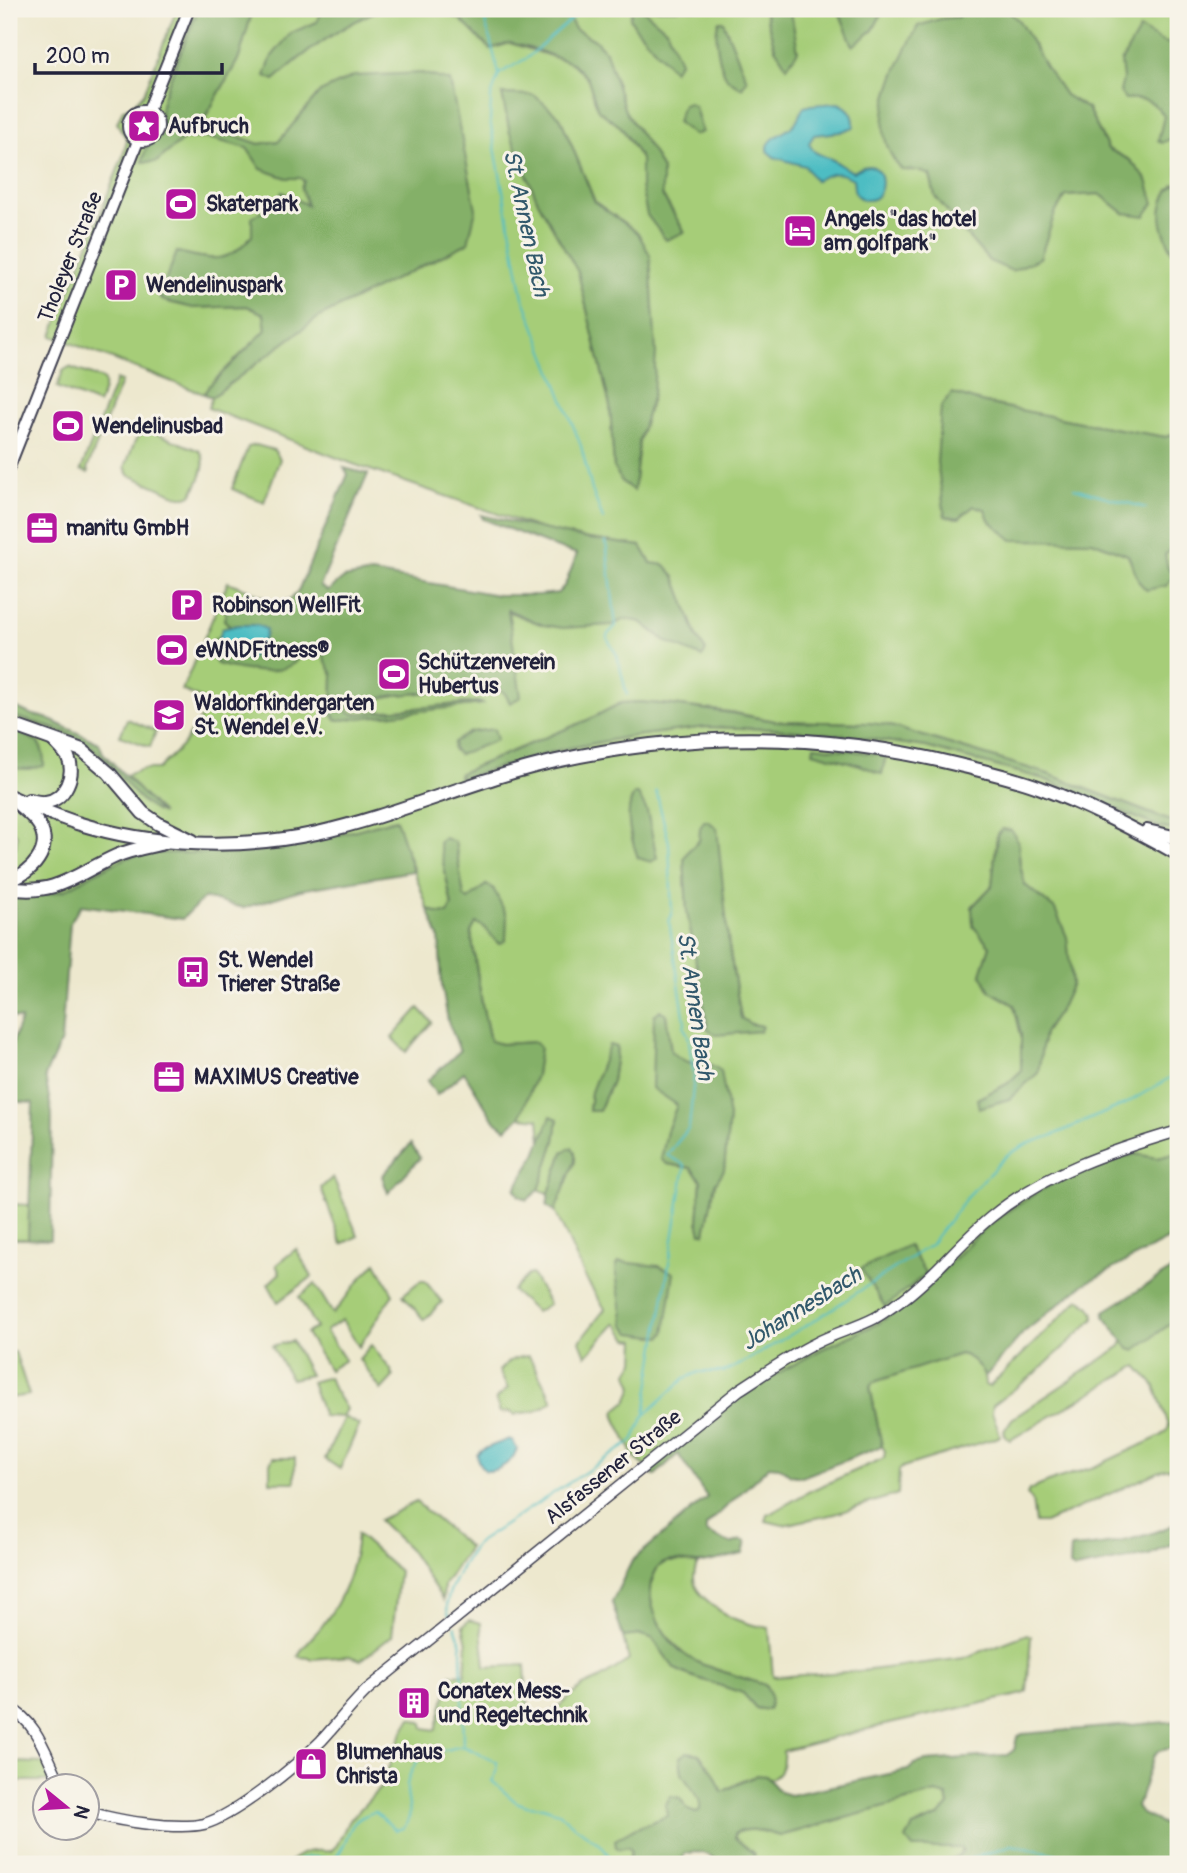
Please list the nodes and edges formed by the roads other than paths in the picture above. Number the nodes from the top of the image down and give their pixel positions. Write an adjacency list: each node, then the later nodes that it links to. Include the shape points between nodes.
1 (189, 9): 2 (main road)
2 (148, 111): 3 (main road, via 158,129 150,140); 3 (main road, via 136,112 128,121 128,131)
3 (138, 141): 4 (main road, Tholeyer Straße)
4 (9, 467)
5 (9, 724): 6 (highway)
6 (53, 740): 7 (highway, via 70,765 64,791 47,802); 11 (highway, via 82,750 143,813)
7 (10, 796): 10 (highway, via 77,823); 13 (highway, via 38,824 43,849 28,872)
8 (1130, 827): 9 (highway); 11 (highway, via 1039,787 930,758 876,747 755,739 646,745 555,761 318,832 256,842); 12 (highway)
9 (1178, 838)
10 (172, 841): 11 (highway); 14 (highway, via 120,854 55,886)
11 (200, 844)
12 (1178, 854)
13 (9, 880)
14 (9, 888)
15 (1178, 1131): 18 (main road, Alsfassener Straße, via 1067,1169 1012,1201 903,1300 876,1318 795,1354 739,1390 368,1689 307,1755 227,1814 186,1826)
16 (9, 1708): 17 (main road, via 33,1728)
17 (55, 1772)
18 (102, 1814)

